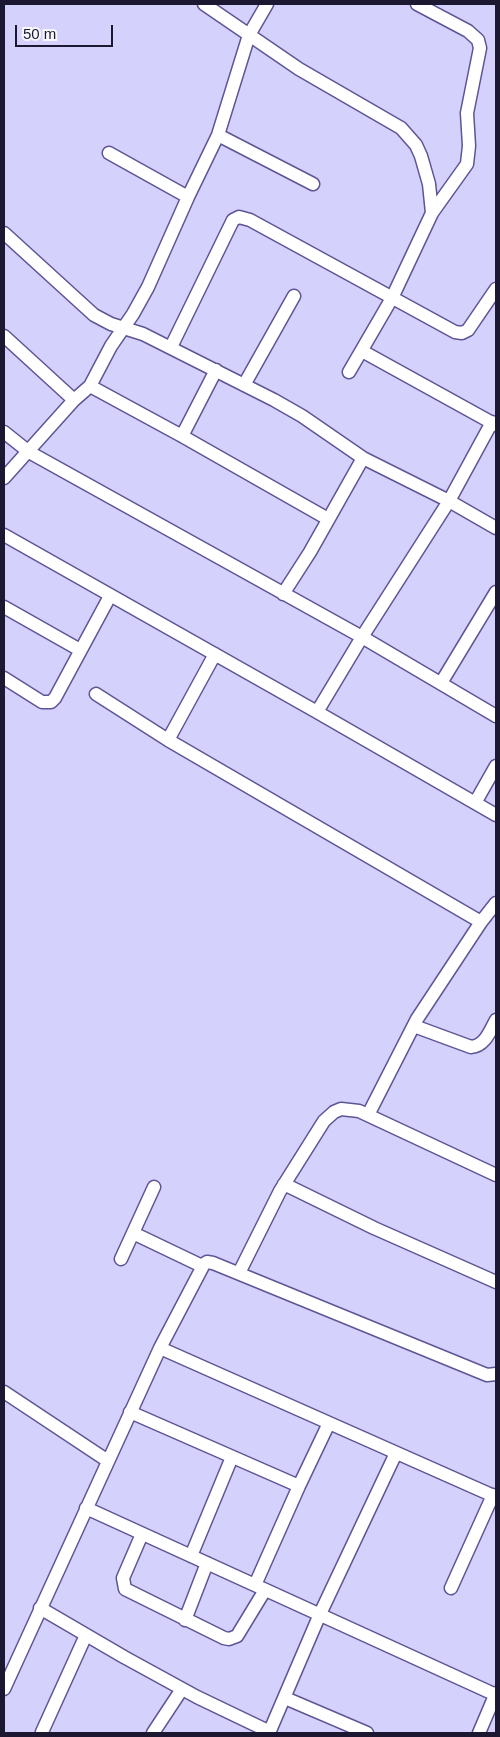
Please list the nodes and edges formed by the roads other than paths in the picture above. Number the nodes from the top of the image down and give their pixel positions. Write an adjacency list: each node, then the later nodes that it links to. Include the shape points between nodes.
1 (204, 4): 4 (street)
2 (267, 4): 4 (street)
3 (417, 4): 9 (street, via 468,31 478,40 480,48 467,113 469,146 466,164)
4 (248, 35): 5 (street); 9 (street, via 299,70 401,128 421,156)
5 (218, 134): 7 (street); 8 (street)
6 (109, 153): 8 (street)
7 (314, 184)
8 (188, 197): 14 (street, via 148,287)
9 (432, 213): 13 (street)
10 (4, 233): 14 (street, via 94,315)
11 (496, 289): 13 (street, via 468,330 462,333)
12 (294, 296): 20 (street)
13 (392, 298): 16 (street, via 250,220 238,217 233,220); 17 (street)
14 (123, 327): 16 (street); 21 (street)
15 (4, 336): 22 (street)
16 (171, 347): 18 (street)
17 (362, 351): 19 (street); 23 (street)
18 (216, 370): 20 (street); 25 (street)
19 (349, 372)
20 (244, 385): 27 (street, via 302,416)
21 (90, 386): 22 (street); 25 (street)
22 (74, 400): 26 (street)
23 (494, 424): 29 (street)
24 (4, 432): 26 (street)
25 (182, 436): 30 (street)
26 (29, 452): 28 (street); 34 (street)
27 (363, 458): 29 (street); 30 (street)
28 (4, 478)
29 (448, 501): 31 (street); 37 (street)
30 (328, 519): 34 (street)
31 (496, 528)
32 (4, 535): 35 (street)
33 (496, 592): 41 (street)
34 (283, 594): 37 (street)
35 (110, 596): 38 (street); 39 (street)
36 (4, 607): 38 (street)
37 (362, 637): 41 (street); 43 (street)
38 (80, 650): 40 (street, via 50,702 42,702)
39 (215, 654): 43 (street); 45 (street)
40 (4, 678)
41 (441, 683): 44 (street)
42 (96, 694): 45 (street)
43 (317, 712): 47 (street)
44 (496, 716)
45 (168, 740): 50 (street)
46 (496, 766): 47 (street)
47 (476, 803): 48 (street)
48 (496, 815)
49 (496, 903): 50 (street)
50 (481, 922): 52 (street)
51 (496, 1020): 52 (street, via 482,1043 471,1047)
52 (414, 1026): 53 (street)
53 (368, 1115): 54 (street); 55 (street, via 350,1109 334,1112 324,1121)
54 (496, 1175)
55 (284, 1184): 60 (street); 61 (street)
56 (154, 1187): 57 (street)
57 (133, 1233): 58 (street); 59 (street)
58 (121, 1259)
59 (202, 1266): 60 (street, via 207,1262 213,1263); 62 (street)
60 (239, 1273): 63 (street, via 487,1374)
61 (496, 1282)
62 (160, 1348): 65 (street); 66 (street)
63 (496, 1374)
64 (4, 1392): 69 (street)
65 (130, 1412): 68 (street); 69 (street)
66 (329, 1423): 67 (street); 70 (street)
67 (396, 1453): 71 (street); 79 (street)
68 (232, 1457): 70 (street); 74 (street)
69 (108, 1460): 72 (street)
70 (299, 1486): 76 (street)
71 (495, 1496): 77 (street)
72 (86, 1508): 73 (street); 78 (street)
73 (142, 1534): 74 (street); 80 (street, via 123,1578 123,1586 128,1592)
74 (191, 1556): 75 (street)
75 (207, 1563): 76 (street); 80 (street)
76 (260, 1588): 79 (street); 80 (street, via 237,1636 224,1638)
77 (451, 1588)
78 (40, 1608): 81 (street); 82 (street)
79 (320, 1614): 84 (street); 85 (street)
80 (185, 1620)
81 (86, 1635): 83 (street); 86 (street)
82 (4, 1689)
83 (182, 1689): 87 (street); 88 (street)
84 (496, 1694): 90 (street)
85 (285, 1698): 88 (street); 89 (street)
86 (42, 1732)
87 (153, 1733)
88 (270, 1733)
89 (367, 1733)
90 (479, 1733)

